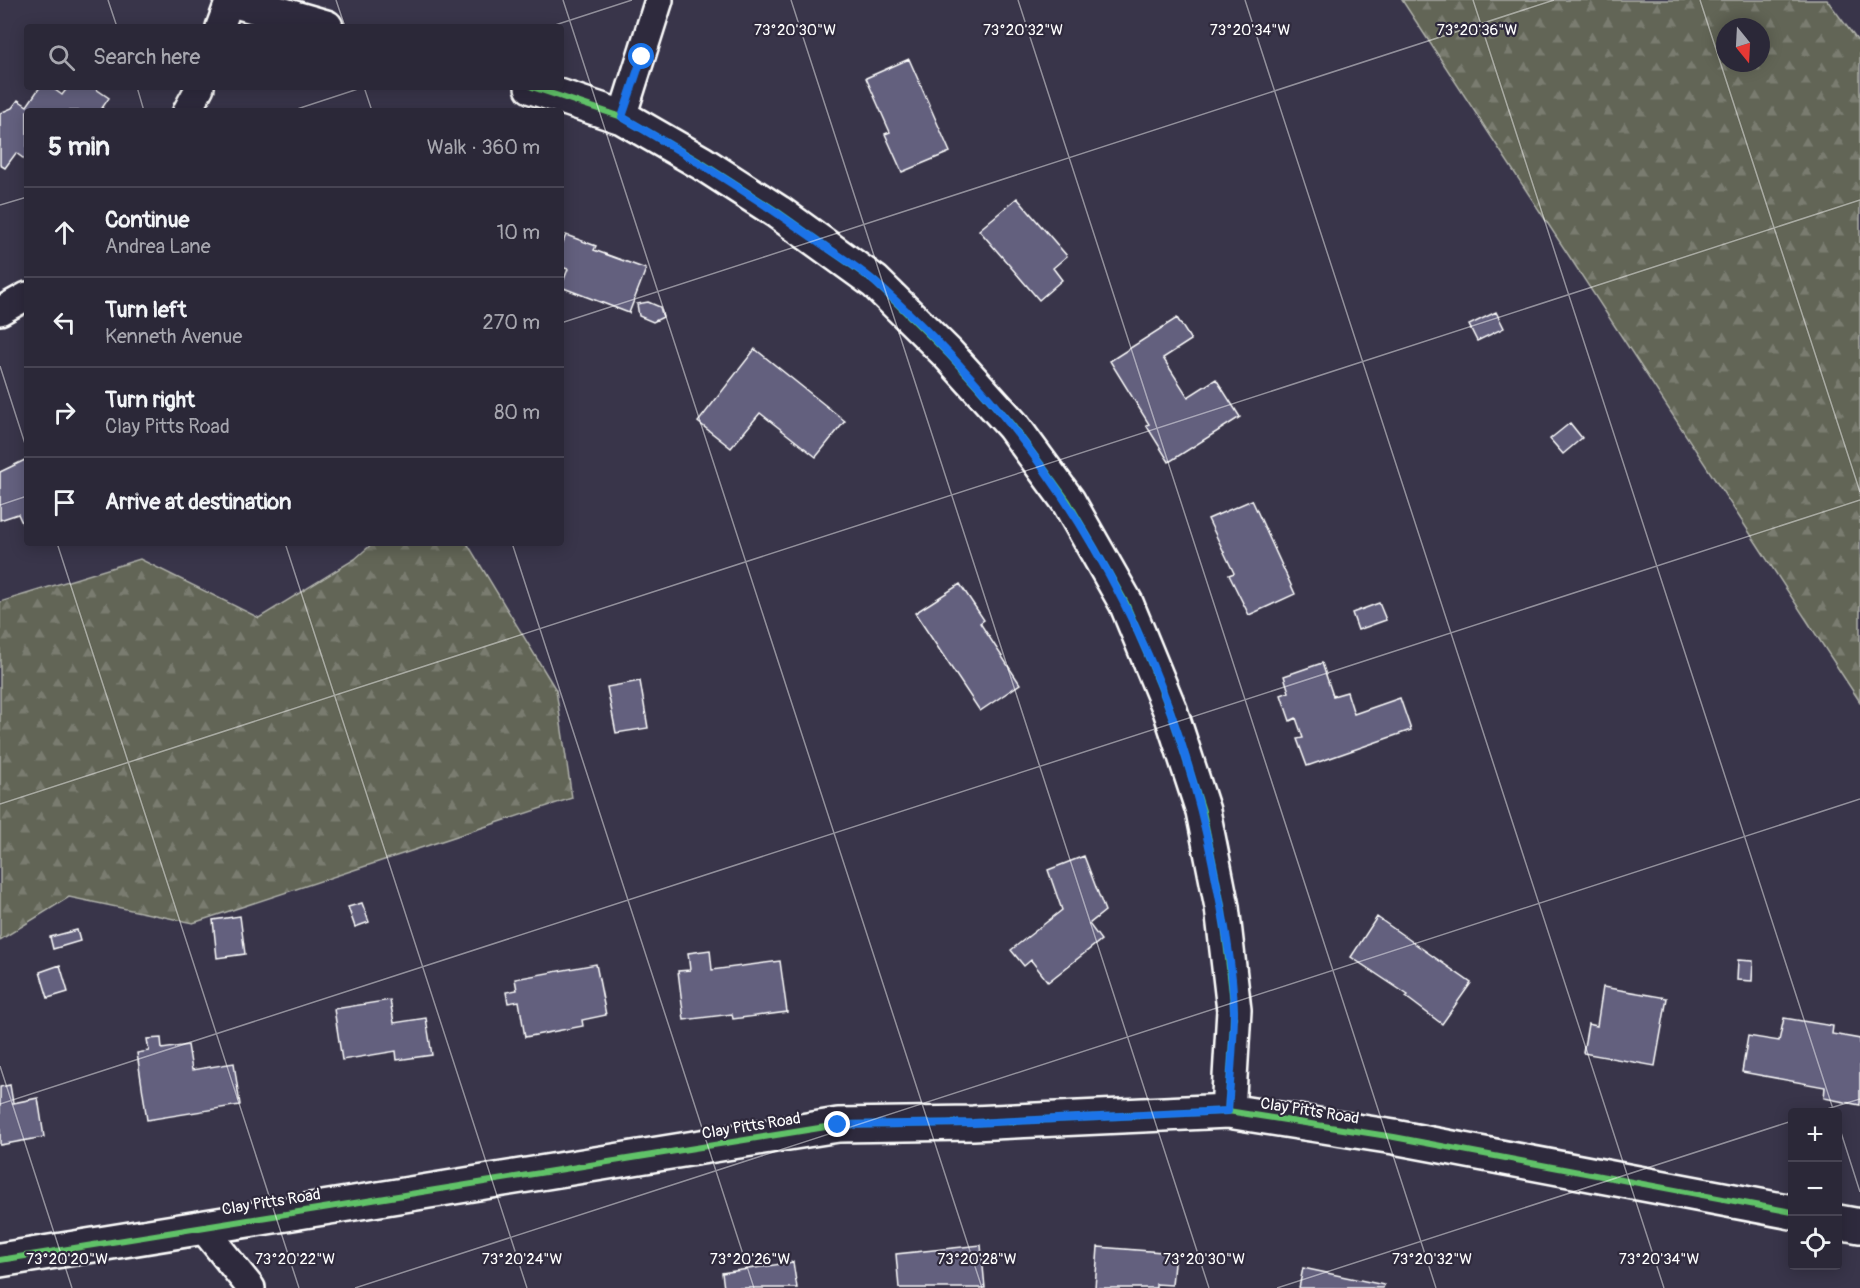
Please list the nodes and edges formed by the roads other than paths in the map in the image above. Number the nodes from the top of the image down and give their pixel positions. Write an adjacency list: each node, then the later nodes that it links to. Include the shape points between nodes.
1 (231, 0): 3 (street); 4 (street)
2 (659, 0): 8 (street)
3 (221, 24)
4 (315, 24)
5 (198, 90): 7 (street)
6 (541, 90): 8 (street)
7 (189, 108)
8 (622, 117): 11 (street, via 740,188 875,282 1013,426 1068,501 1126,603 1170,710 1203,811 1222,907 1234,1010)
9 (24, 298): 10 (street)
10 (0, 311)
11 (1228, 1111): 12 (street, Clay Pitts Road, via 1394,1137); 14 (street, Clay Pitts Road, via 838,1125)
12 (1788, 1211)
13 (1842, 1223): 15 (street)
14 (201, 1226): 16 (street, Clay Pitts Road); 17 (street)
15 (1860, 1226)
16 (0, 1260)
17 (251, 1288)

